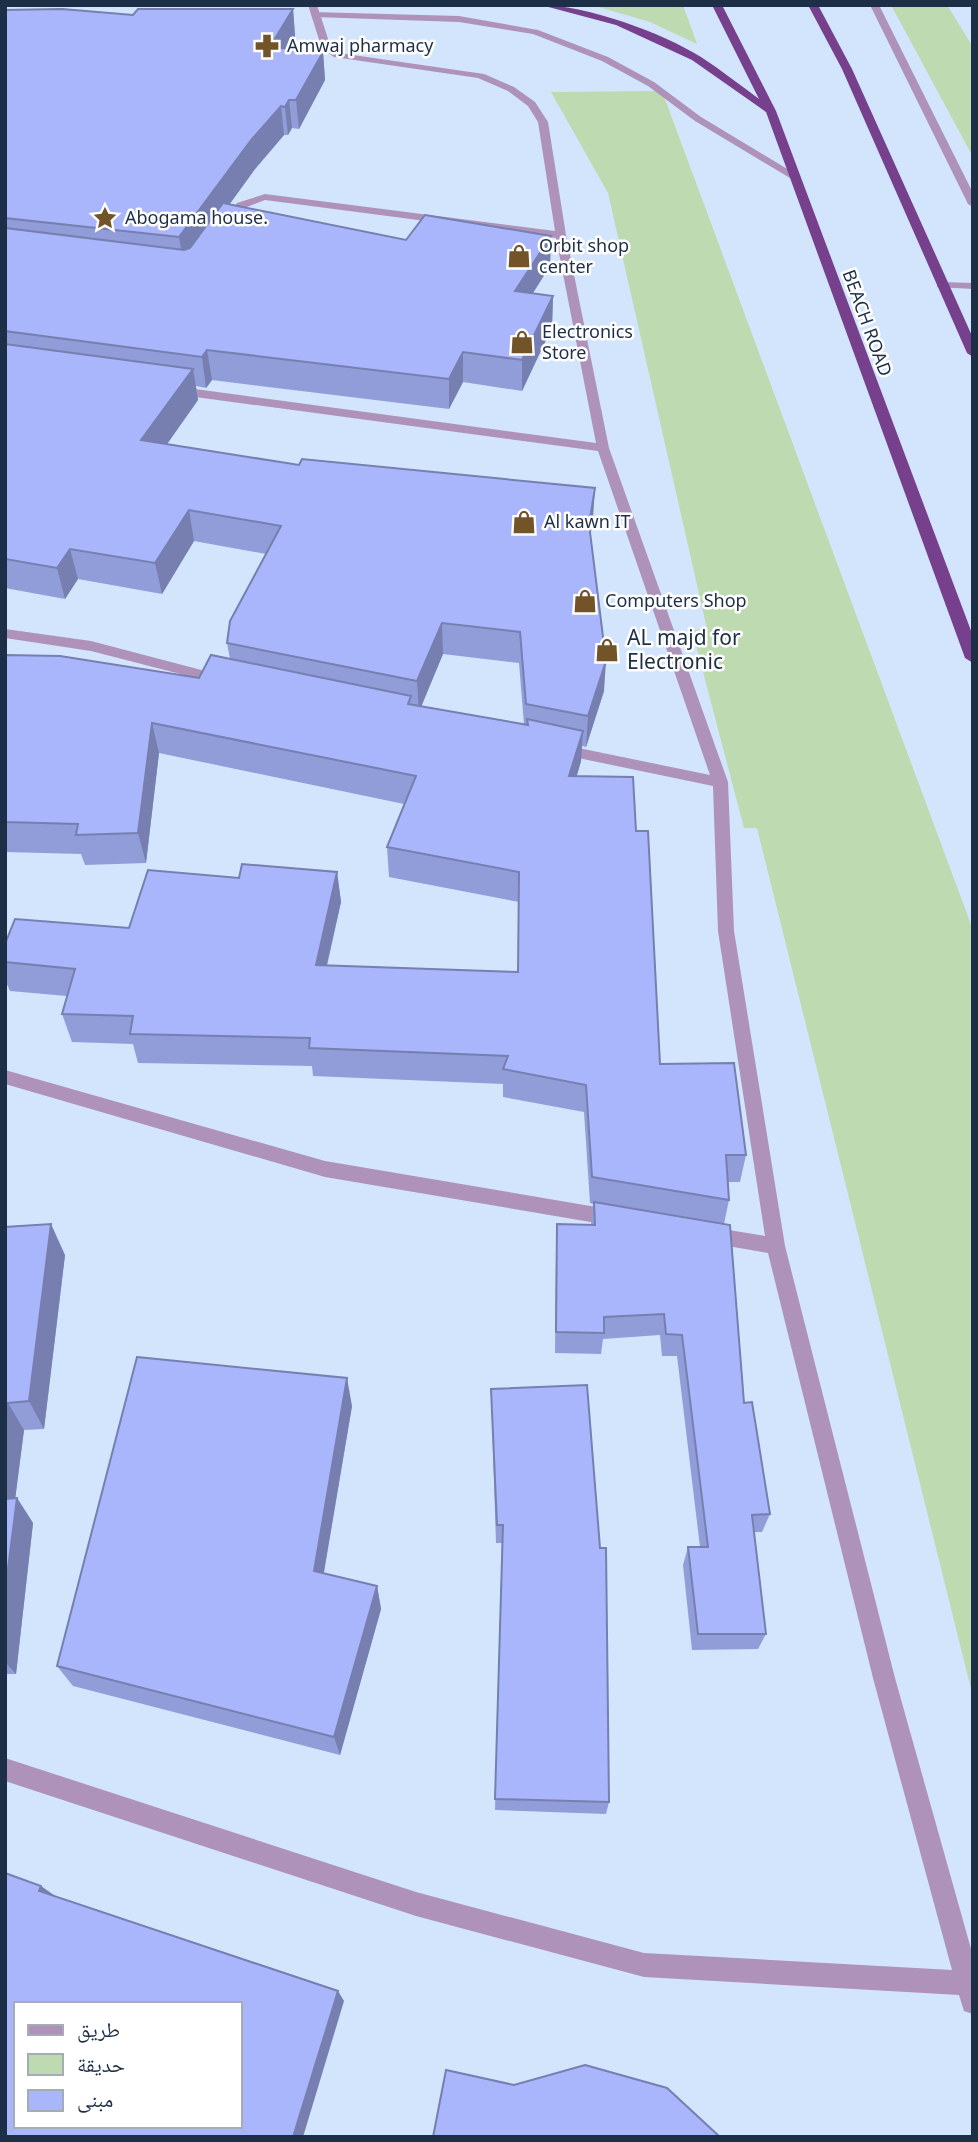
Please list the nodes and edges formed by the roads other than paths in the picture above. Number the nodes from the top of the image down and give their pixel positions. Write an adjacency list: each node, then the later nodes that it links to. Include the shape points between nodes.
1 (546, 5): 6 (highway, via 619,23 696,58)
2 (717, 5): 6 (highway, BEACH ROAD)
3 (813, 5): 11 (highway, via 847,69)
4 (874, 5): 8 (street)
5 (314, 9): 7 (street, via 449,18 535,32 604,59 651,84); 9 (street, via 327,50 337,55 481,76 532,104 543,122)
6 (771, 111): 7 (highway, BEACH ROAD)
7 (794, 176): 17 (highway, BEACH ROAD)
8 (973, 204)
9 (561, 235): 10 (street, via 265,197 249,198 238,205); 15 (street)
10 (214, 239)
11 (941, 285): 12 (street); 13 (highway)
12 (973, 286)
13 (973, 354)
14 (155, 387): 15 (street)
15 (603, 448): 20 (street)
16 (5, 633): 18 (street, via 91,646)
17 (973, 658)
18 (245, 684)
19 (544, 746): 20 (street)
20 (720, 782): 24 (street, via 726,931)
21 (5, 1077): 22 (street, via 325,1169)
22 (626, 1220)
23 (694, 1232): 24 (street)
24 (776, 1246): 26 (street, via 880,1664)
25 (5, 1769): 26 (street, via 416,1904 644,1965)
26 (971, 1991)

